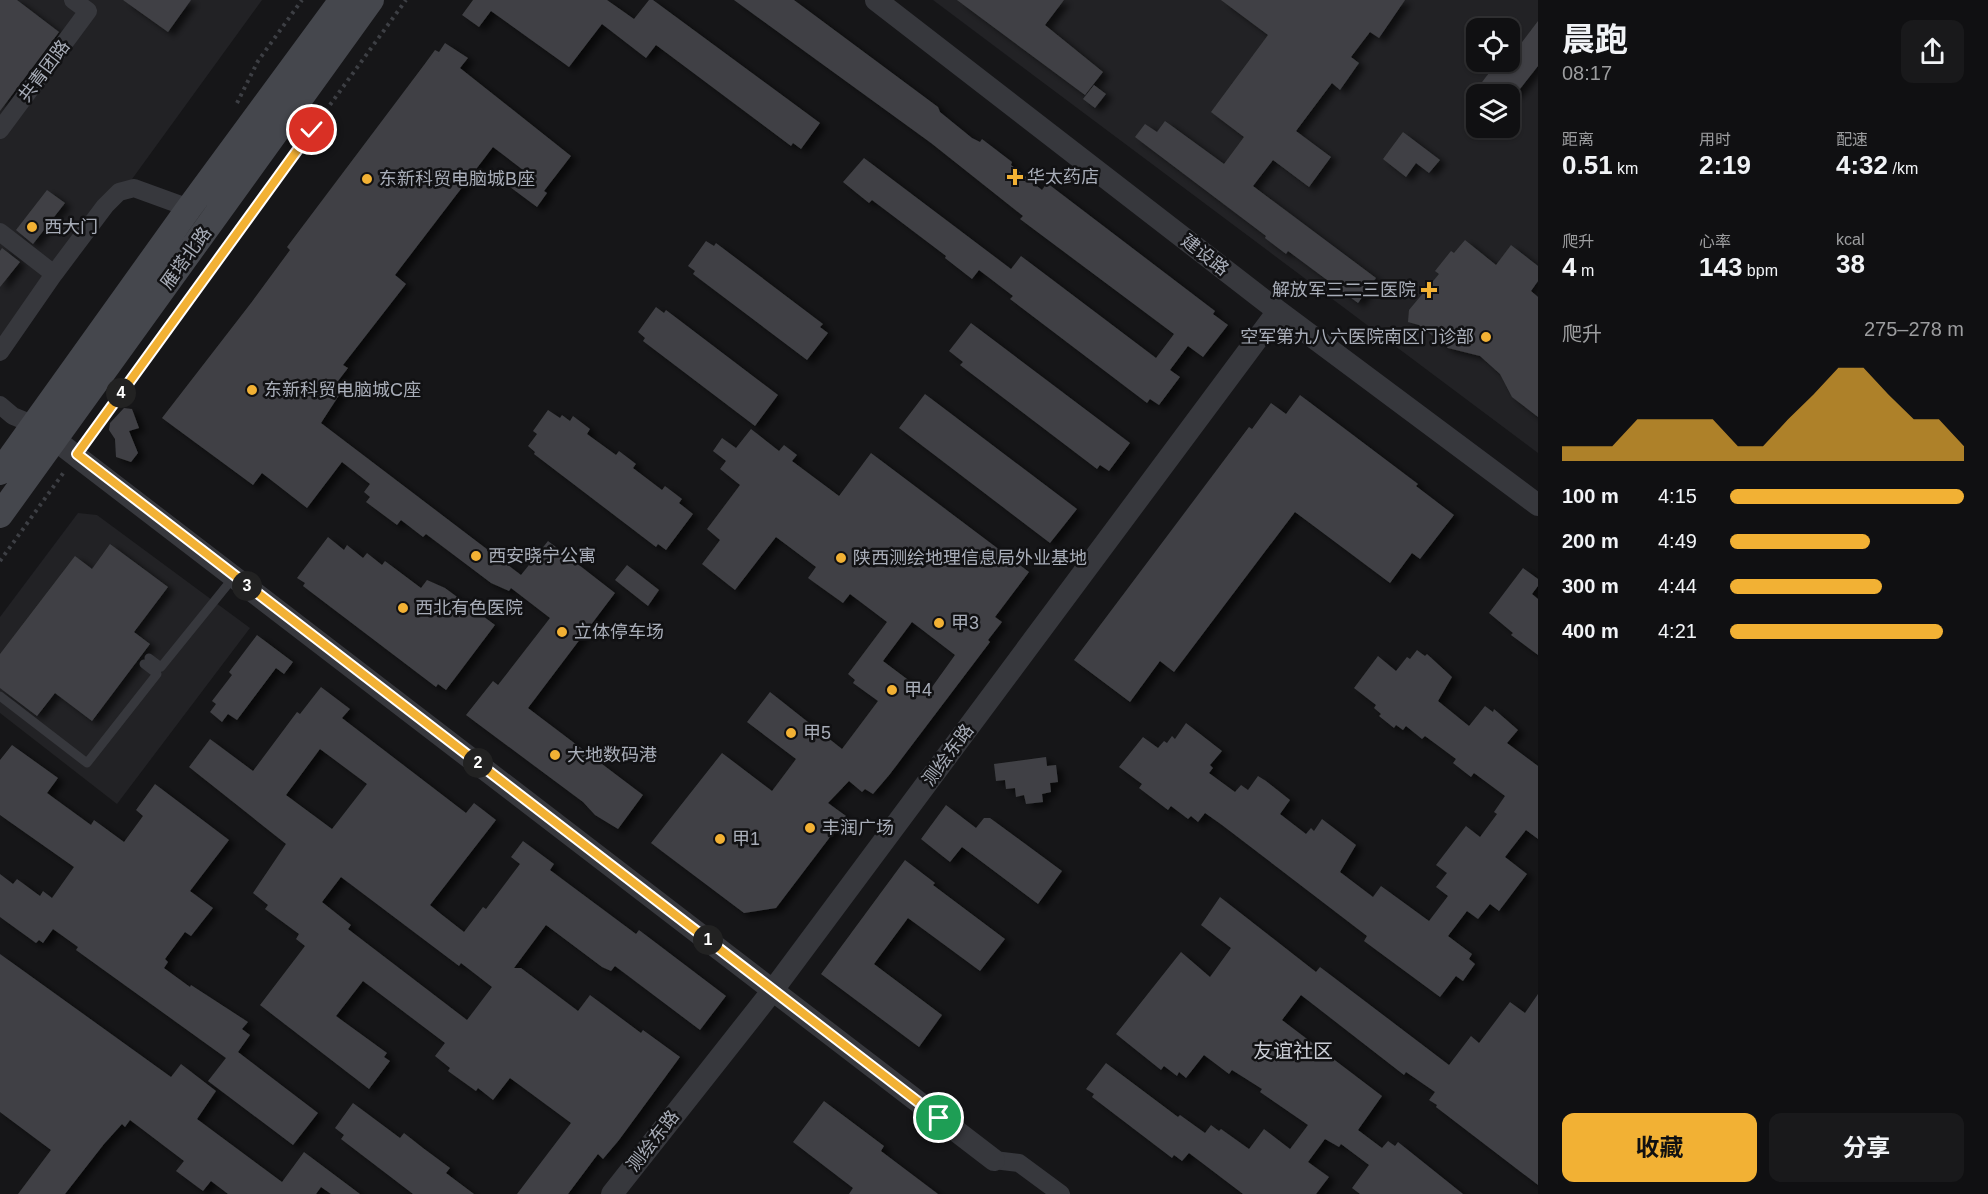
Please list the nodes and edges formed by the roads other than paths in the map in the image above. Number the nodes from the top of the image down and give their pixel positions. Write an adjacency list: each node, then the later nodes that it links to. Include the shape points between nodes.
1 (73, 0): 5 (street, 共青团路, via 88,11)
2 (371, 0): 12 (main road, 雁塔北路)
3 (876, 0): 9 (street, 建设路)
4 (341, 1): 6 (main road, 雁塔北路)
5 (0, 130)
6 (189, 208): 8 (street, via 134,188 119,192); 12 (main road, 雁塔北路)
7 (0, 232): 8 (street)
8 (54, 274): 10 (street)
9 (1278, 311): 14 (street, 建设路); 18 (street, 测绘东路)
10 (0, 352)
11 (0, 405): 12 (street)
12 (45, 432): 13 (main road, 雁塔北路); 15 (main road, 雁塔北路); 16 (street)
13 (0, 472)
14 (1538, 505)
15 (0, 515)
16 (234, 576): 17 (lane, via 161,667 146,661 157,674 87,763); 18 (street)
17 (0, 696)
18 (773, 990): 19 (street); 20 (street, 测绘东路)
19 (994, 1160): 21 (street, via 1019,1163)
20 (612, 1194)
21 (1061, 1194)

